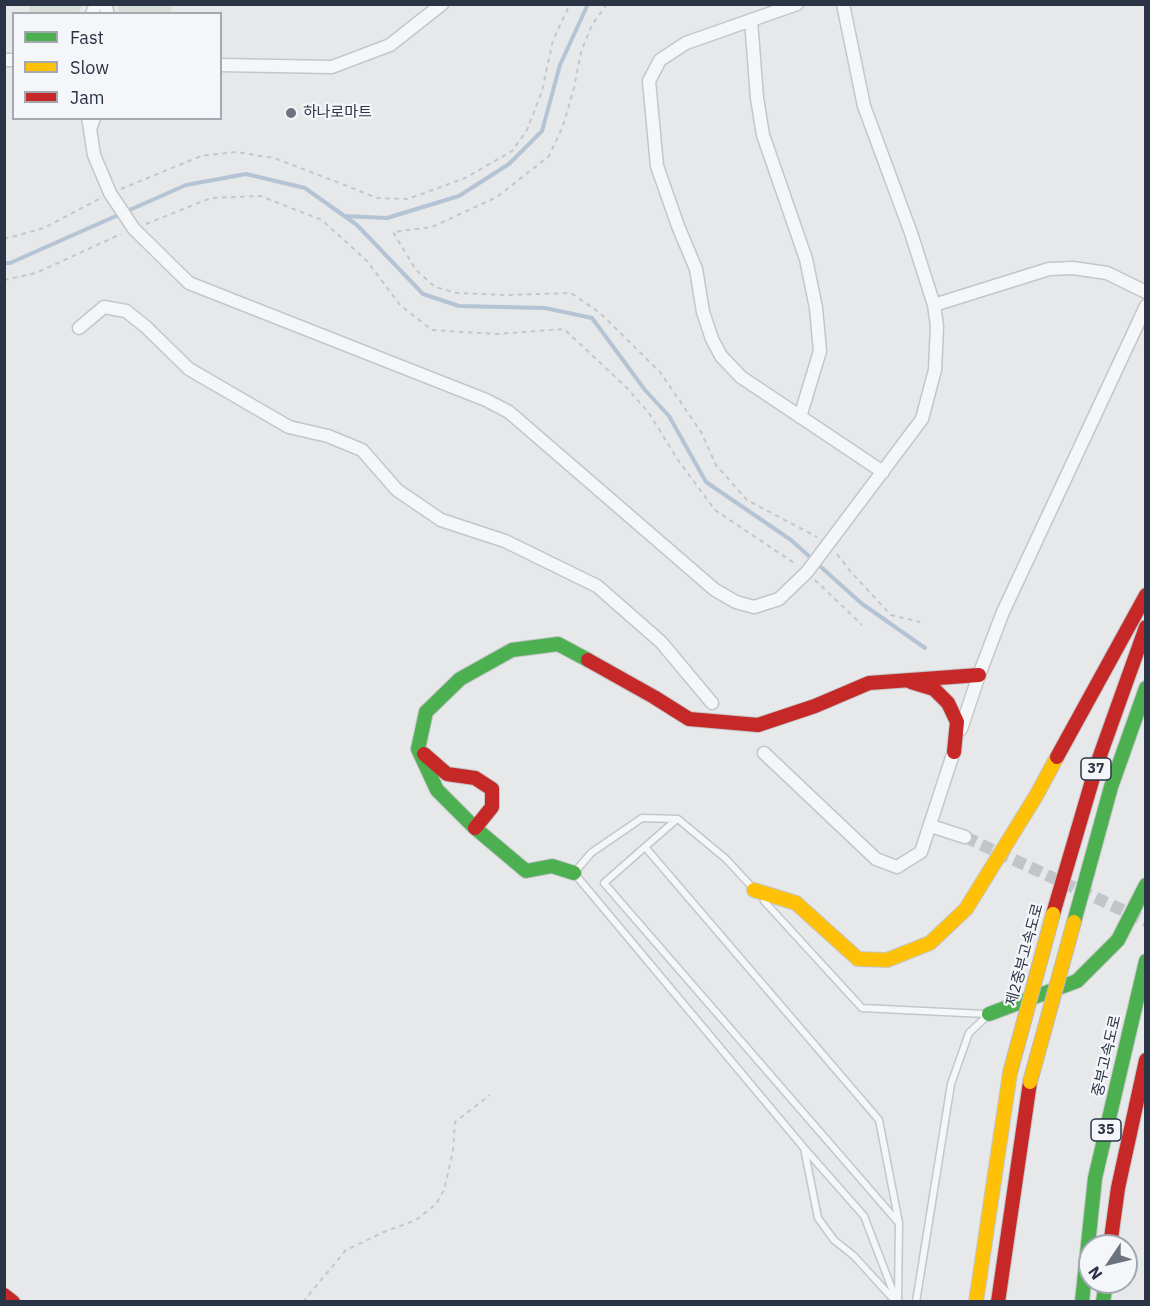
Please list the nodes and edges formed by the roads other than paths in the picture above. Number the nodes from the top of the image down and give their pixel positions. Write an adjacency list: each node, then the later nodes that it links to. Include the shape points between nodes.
1 (442, 4): 5 (street, via 390,45 332,67)
2 (797, 4): 4 (street)
3 (843, 4): 8 (street, via 864,106)
4 (751, 20): 11 (street, via 763,135 806,260 816,308 820,351); 11 (street, via 686,43 660,60 648,81 657,166 696,269 703,312 721,356 741,377)
5 (222, 65)
6 (91, 122): 12 (street, via 94,155 110,193 134,229 189,283 509,412 715,590 736,602 754,607 779,599 807,572)
7 (1146, 292): 8 (street, via 1107,273 1049,269)
8 (934, 305): 12 (street, via 936,370 922,419)
9 (1146, 306): 15 (street, via 1003,612)
10 (79, 328): 18 (street, via 104,307 126,311 189,369 289,427 328,436 362,450 397,490 441,520 505,541 597,586 661,642)
11 (800, 417): 12 (street)
12 (883, 472)
13 (1146, 595): 29 (main road, via 1036,796 966,909 930,943 887,960 858,959 796,903)
14 (1146, 627): 40 (main road, 제2중부고속도로 / 37, bridge, via 1098,764 1010,1073)
15 (979, 675): 16 (main road); 20 (street)
16 (906, 680): 19 (main road, via 869,683 758,725 688,719 558,644 512,650 460,679 426,712); 20 (main road, via 934,689 948,703 957,722)
17 (1146, 688): 41 (main road, 37, bridge, via 1111,787 1030,1082)
18 (712, 703)
19 (418, 749): 24 (main road, via 437,790); 24 (main road, via 447,774 474,778 492,789 492,807)
20 (954, 752): 23 (street)
21 (764, 753): 23 (street, via 876,859 897,867 921,852)
22 (678, 819): 26 (lane); 27 (lane, via 642,818 591,853); 29 (lane)
23 (931, 826): 25 (street)
24 (475, 828): 27 (main road, via 526,871 552,866)
25 (965, 837)
26 (645, 847): 34 (lane, via 879,1120); 34 (lane, via 604,883)
27 (574, 873): 33 (lane)
28 (1146, 885): 31 (main road, via 1119,940 1077,981)
29 (754, 890): 31 (lane, via 862,1008)
30 (1146, 961): 42 (main road, 중부고속도로 / 35, via 1095,1178)
31 (989, 1014): 39 (lane, via 969,1033 951,1084)
32 (1146, 1060): 35 (main road, 35)
33 (804, 1148): 38 (lane, via 864,1216); 38 (lane, via 819,1218 834,1240)
34 (899, 1223): 38 (lane)
35 (1112, 1234)
36 (4, 1295): 37 (main road)
37 (13, 1302)
38 (896, 1302)
39 (916, 1302)
40 (976, 1302)
41 (998, 1302)
42 (1082, 1302)

